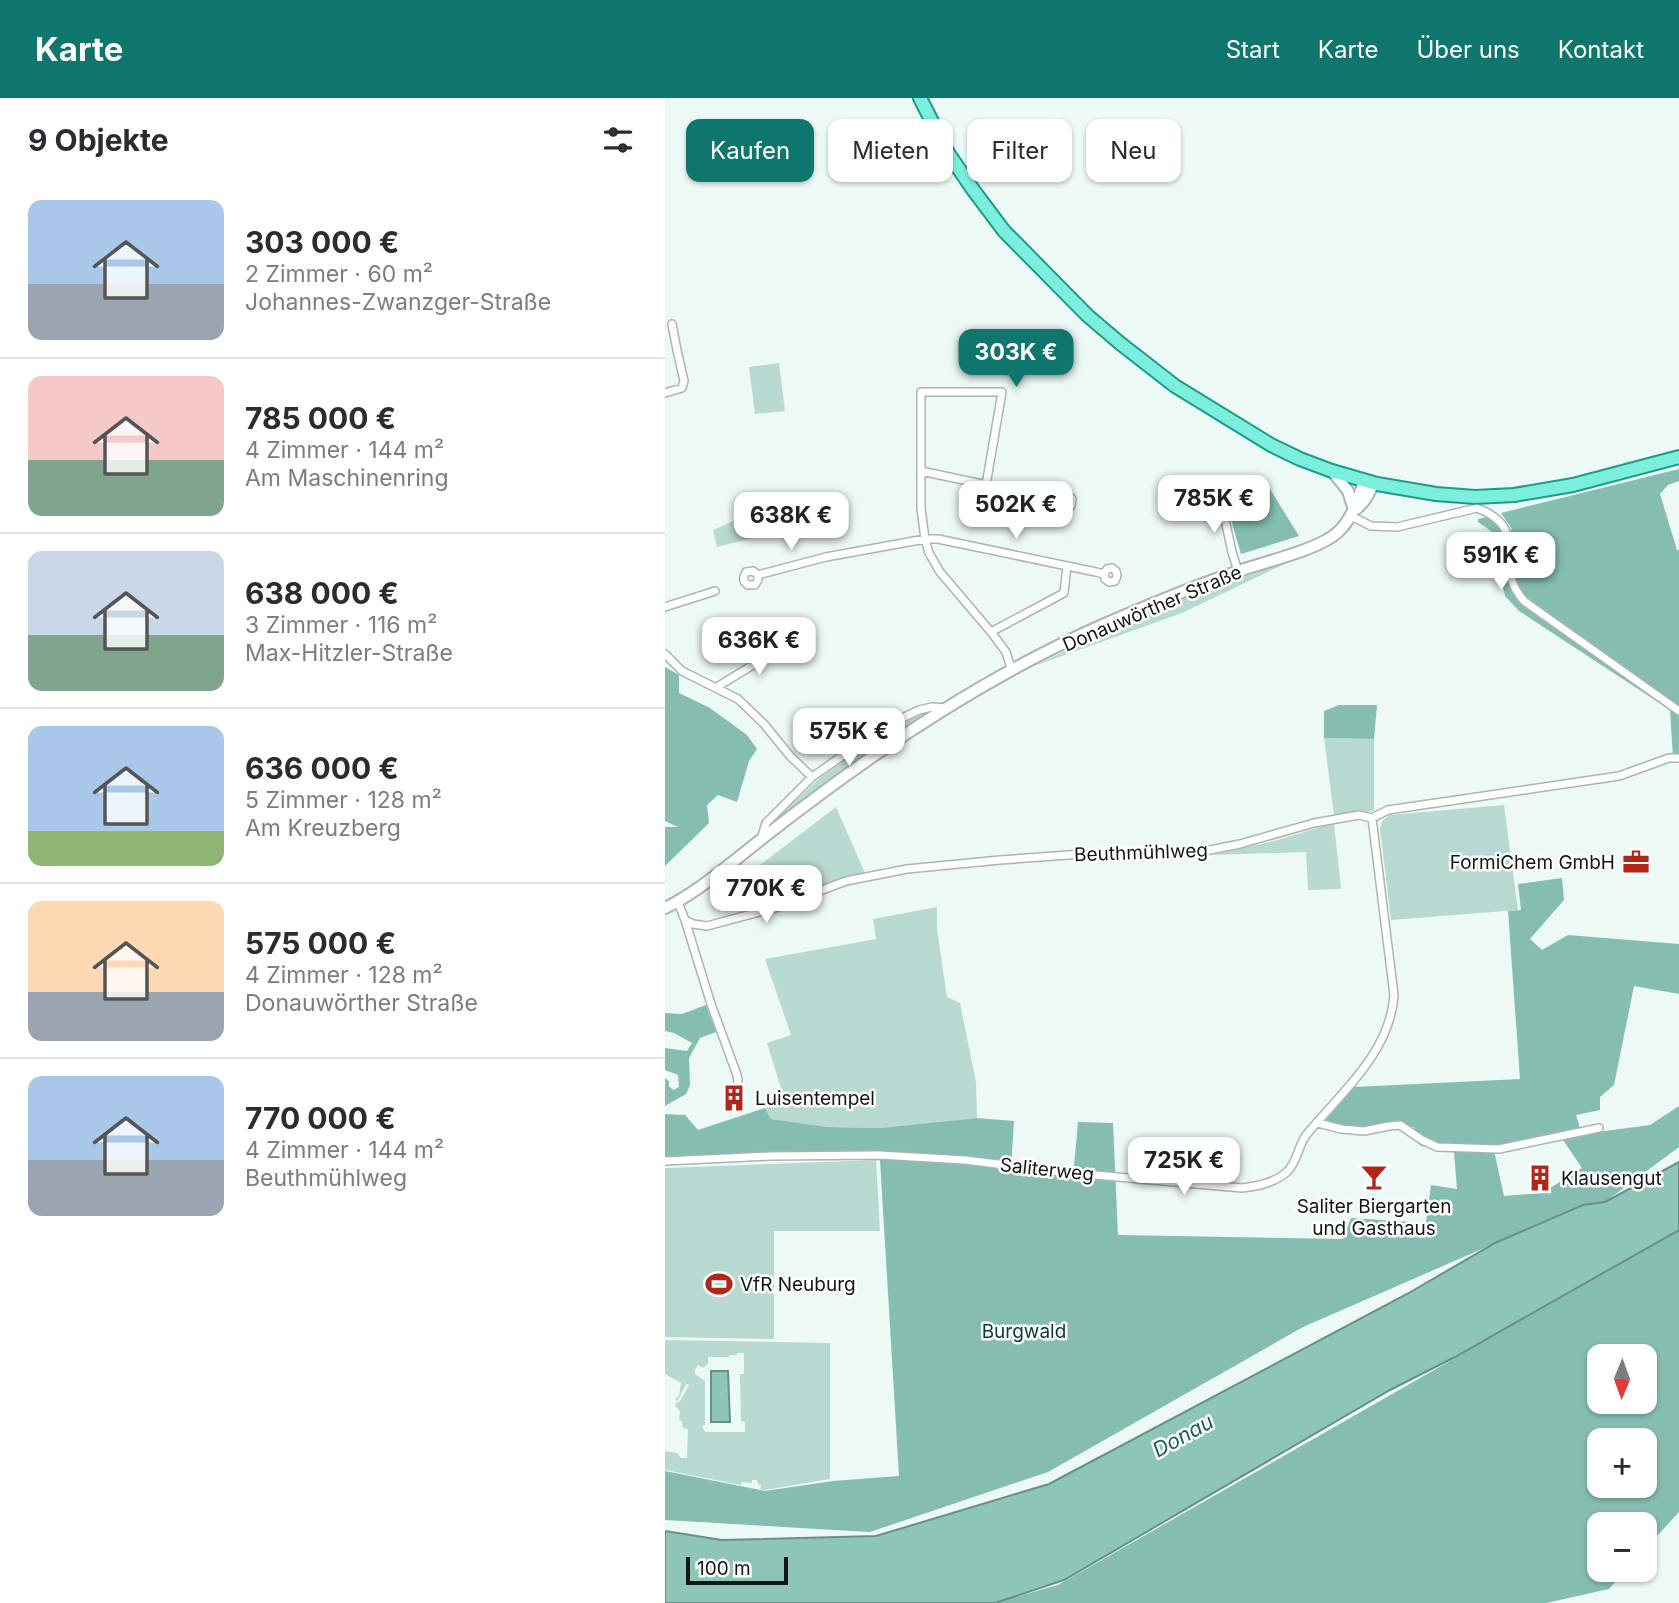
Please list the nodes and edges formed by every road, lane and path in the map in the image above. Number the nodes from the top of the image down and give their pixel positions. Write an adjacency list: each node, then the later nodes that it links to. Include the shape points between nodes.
1 (919, 98): 6 (main road, via 948,153 1004,231 1088,316 1175,386 1271,445)
2 (673, 324): 3 (street, via 684,381 682,388)
3 (665, 393)
4 (1679, 457): 7 (main road, via 1514,495 1436,494)
5 (921, 471): 8 (street); 8 (street, via 921,392 1002,392); 12 (street)
6 (1332, 471): 7 (main road); 11 (main road, via 1348,491)
7 (1369, 482): 11 (main road, Donauwörther Straße)
8 (986, 485): 10 (street)
9 (1219, 492): 14 (street)
10 (1057, 500)
11 (1352, 513): 14 (main road, Donauwörther Straße, via 1337,534 1319,544); 25 (street, via 1371,526 1397,527 1477,509 1490,513 1508,535 1511,577 1524,601)
12 (925, 539): 13 (street); 16 (street); 19 (street, via 940,572)
13 (1067, 566): 15 (street); 19 (street, via 1064,593)
14 (1238, 570): 22 (main road, Donauwörther Straße, via 1095,629)
15 (1104, 574)
16 (758, 575)
17 (715, 591): 18 (street)
18 (665, 607)
19 (992, 632): 22 (street)
20 (787, 644): 23 (street)
21 (665, 654): 23 (street, via 682,671)
22 (1012, 671): 24 (main road, Donauwörther Straße)
23 (717, 687): 27 (street, via 738,699)
24 (946, 708): 27 (street, Donauwörther Straße, via 919,710 884,727); 29 (main road, Donauwörther Straße, via 818,795)
25 (1679, 711)
26 (1679, 758): 28 (street, Beuthmühlweg, via 1619,776 1388,810)
27 (812, 777): 29 (street, Donauwörther Straße, via 766,823)
28 (1373, 818): 32 (street, Beuthmühlweg, via 1359,815 1314,823 1205,851 1082,854 907,869 846,881 778,907 707,926); 34 (street, Saliterweg, via 1393,1012 1373,1056)
29 (761, 840): 30 (main road, Donauwörther Straße)
30 (678, 902): 31 (main road, Donauwörther Straße); 32 (street)
31 (665, 908)
32 (685, 920): 33 (street, via 739,1080)
33 (737, 1086)
34 (1318, 1123): 35 (street, via 1364,1131 1400,1125 1437,1147 1499,1149); 36 (street, Saliterweg, via 1305,1136 1288,1171 1269,1183 1242,1188 879,1155)
35 (1599, 1128)
36 (665, 1161)

